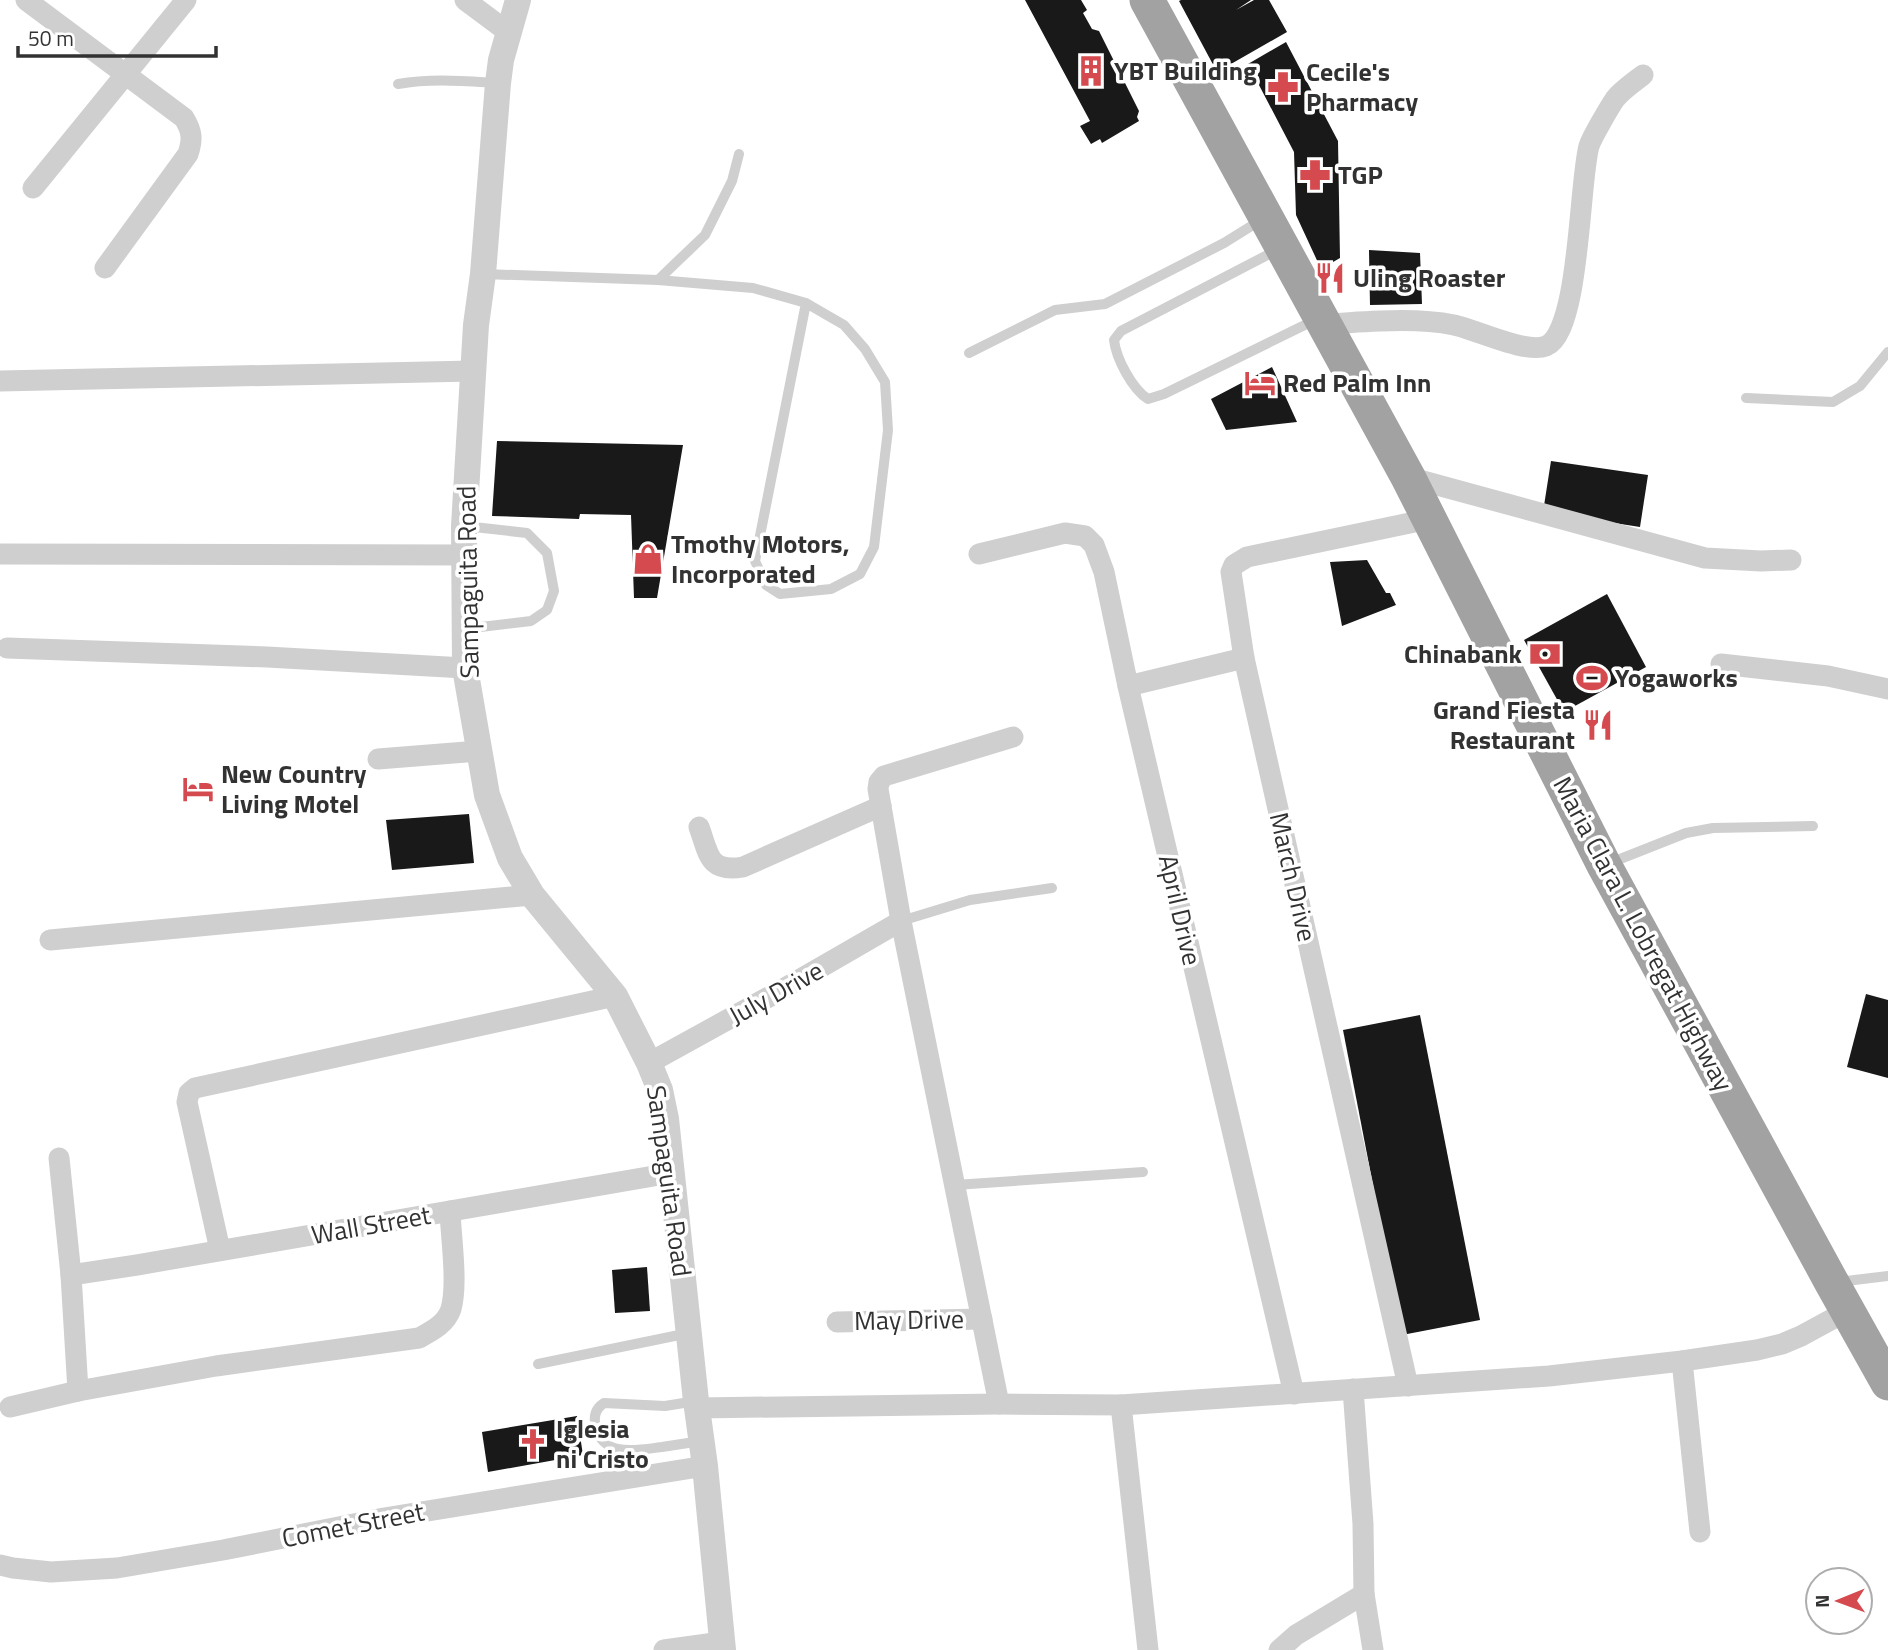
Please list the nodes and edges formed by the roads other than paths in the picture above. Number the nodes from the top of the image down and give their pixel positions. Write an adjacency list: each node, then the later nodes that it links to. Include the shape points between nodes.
1 (26, 0): 7 (street)
2 (186, 0): 7 (street)
3 (465, 0): 6 (street)
4 (517, 0): 6 (street, Sampaguita Road)
5 (1147, 0): 13 (highway, Maria Clara L. Lobregat Highway)
6 (508, 33): 9 (street, Sampaguita Road)
7 (127, 74): 12 (street); 15 (street, via 184,118 192,140 182,163)
8 (1643, 75): 19 (street, via 1615,99 1590,145 1571,296 1560,334 1546,346 1522,347 1454,325 1428,322)
9 (498, 83): 10 (lane, via 435,80); 16 (street, Sampaguita Road)
10 (398, 84)
11 (739, 154): 17 (lane, via 732,181 705,235)
12 (33, 188)
13 (1267, 216): 14 (highway, Maria Clara L. Lobregat Highway); 21 (lane, via 1105,304 1055,310)
14 (1283, 247): 19 (highway, Maria Clara L. Lobregat Highway); 19 (lane, via 1121,331 1114,340 1116,354 1140,394 1148,399)
15 (105, 268)
16 (483, 274): 17 (lane); 22 (street, Sampaguita Road)
17 (658, 280): 18 (lane, via 753,288)
18 (806, 303): 18 (lane, via 844,325 865,349 885,382 888,430 874,547 860,574 831,589 780,594 766,585 755,561)
19 (1324, 321): 25 (highway, Maria Clara L. Lobregat Highway)
20 (1888, 352): 24 (lane, via 1860,386 1833,401)
21 (969, 353)
22 (473, 371): 23 (street); 27 (street, Sampaguita Road)
23 (0, 381)
24 (1746, 398)
25 (1408, 477): 26 (highway, Maria Clara L. Lobregat Highway); 31 (street, via 1705,558)
26 (1429, 519): 34 (street, March Drive, via 1247,558 1234,565 1231,581); 45 (highway, Maria Clara L. Lobregat Highway)
27 (464, 526): 30 (street, Sampaguita Road); 32 (lane, via 527,533 547,553 554,591 547,610 531,621)
28 (0, 554): 30 (street)
29 (978, 554): 37 (street, April Drive, via 1065,533 1085,536 1094,545 1104,572)
30 (463, 555): 32 (street, Sampaguita Road)
31 (1791, 560)
32 (464, 629): 36 (street, Sampaguita Road)
33 (7, 648): 36 (street)
34 (1244, 658): 37 (street); 67 (street, March Drive)
35 (1721, 664): 38 (street, via 1828,676)
36 (465, 668): 40 (street, Sampaguita Road)
37 (1128, 687): 70 (street, April Drive)
38 (1888, 689)
39 (1013, 737): 42 (street, via 884,776 878,789)
40 (479, 751): 41 (street); 47 (street, Sampaguita Road, via 487,794 510,858)
41 (378, 759)
42 (881, 806): 44 (street, via 743,867 728,869 710,859); 48 (street)
43 (1813, 826): 45 (lane, via 1713,828 1686,833)
44 (699, 827)
45 (1604, 865): 60 (highway, Maria Clara L. Lobregat Highway)
46 (1052, 888): 48 (lane, via 970,900)
47 (532, 895): 49 (street); 50 (street, Sampaguita Road)
48 (901, 921): 51 (street, July Drive); 55 (street)
49 (50, 940)
50 (615, 996): 51 (street, Sampaguita Road); 57 (street, via 195,1088 187,1102)
51 (649, 1063): 53 (street, Sampaguita Road, via 666,1119)
52 (59, 1158): 58 (street)
53 (671, 1172): 56 (street, Wall Street); 63 (street, Sampaguita Road)
54 (1143, 1172): 55 (lane)
55 (955, 1185): 61 (street)
56 (450, 1211): 57 (street, Wall Street); 69 (street, via 450,1311 439,1326 419,1338 216,1366)
57 (220, 1250): 58 (street, Wall Street)
58 (71, 1275): 69 (street)
59 (1888, 1276): 60 (lane)
60 (1839, 1297): 64 (street, via 1801,1336 1782,1344); 66 (highway, Maria Clara L. Lobregat Highway)
61 (982, 1319): 62 (street, May Drive); 71 (street)
62 (837, 1322)
63 (690, 1333): 65 (lane); 72 (street, Sampaguita Road)
64 (1682, 1361): 67 (street); 76 (street)
65 (538, 1364)
66 (1888, 1383)
67 (1408, 1386): 68 (street)
68 (1353, 1389): 70 (street); 78 (street)
69 (78, 1391): 74 (street)
70 (1294, 1394): 73 (street)
71 (999, 1404): 72 (street); 73 (street)
72 (697, 1405): 75 (street, Sampaguita Road); 75 (lane, via 604,1403 595,1413 595,1423 605,1445 616,1450)
73 (1121, 1405): 81 (street)
74 (10, 1408)
75 (704, 1453): 77 (street, Comet Street, via 117,1568 51,1572); 79 (street, Sampaguita Road)
76 (1700, 1531)
77 (0, 1565)
78 (1364, 1594): 82 (street); 83 (street)
79 (723, 1646): 80 (street)
80 (664, 1650)
81 (1148, 1650)
82 (1279, 1650)
83 (1373, 1650)

